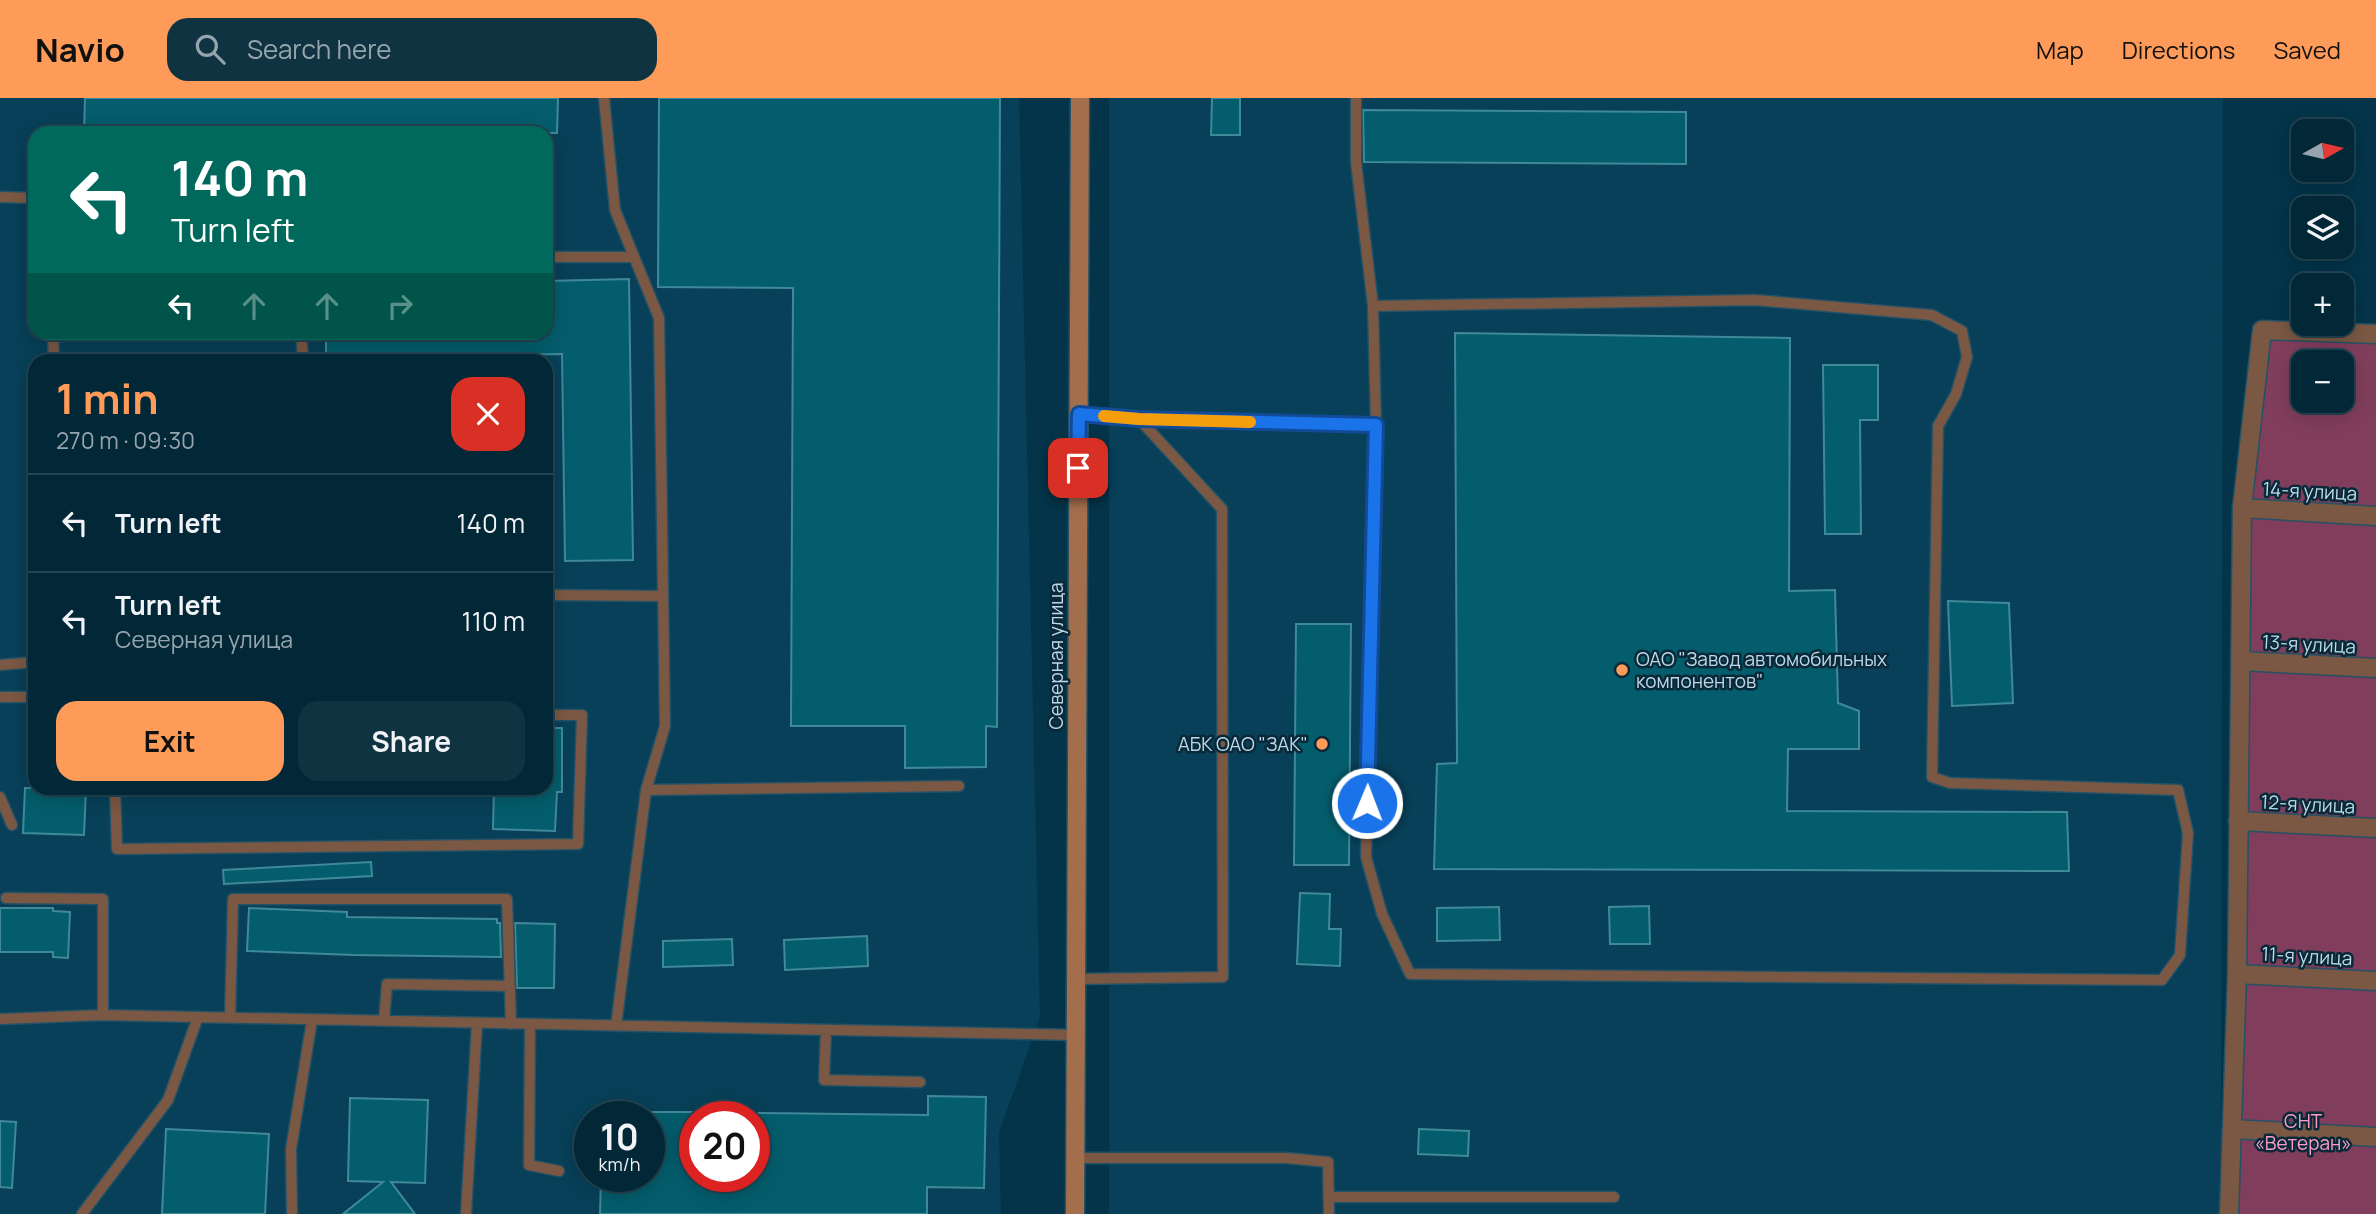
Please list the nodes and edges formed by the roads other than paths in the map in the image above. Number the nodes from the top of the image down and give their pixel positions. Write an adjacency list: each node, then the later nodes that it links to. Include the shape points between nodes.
1 (604, 98): 7 (lane, via 615,210)
2 (1080, 98): 10 (main road, Северная улица)
3 (1356, 98): 8 (lane, via 1356,162)
4 (0, 197): 5 (lane)
5 (28, 198)
6 (553, 257): 7 (lane)
7 (634, 257): 16 (lane, via 660,318)
8 (1373, 306): 12 (lane); 12 (lane, via 1755,300 1932,315 1962,331 1967,357 1956,394 1938,426 1932,776 1950,783 2178,790 2188,833 2180,955 2162,980 1410,974 1382,914 1366,857)
9 (2376, 334): 13 (street, via 2262,330)
10 (1079, 414): 11 (lane); 33 (main road, Северная улица)
11 (1139, 419): 12 (lane); 33 (lane, via 1223,509 1223,977)
12 (1376, 425)
13 (2242, 508): 14 (street, 14-я улица); 17 (street)
14 (2376, 516)
15 (553, 595): 16 (lane)
16 (663, 596): 25 (lane, via 665,726)
17 (2240, 661): 20 (street, 13-я улица); 28 (street)
18 (28, 663): 19 (lane)
19 (0, 665)
20 (2376, 668)
21 (0, 697): 22 (lane)
22 (28, 697)
23 (553, 715): 26 (lane, via 582,715 578,844 117,849)
24 (959, 786): 25 (lane)
25 (646, 790): 45 (lane)
26 (115, 795)
27 (0, 797): 29 (lane)
28 (2238, 821): 30 (street, 12-я улица); 32 (street)
29 (12, 825)
30 (2376, 828)
31 (6, 898): 36 (lane, via 103,899)
32 (2237, 974): 34 (street, 11-я улица); 49 (street)
33 (1076, 979): 47 (main road, Северная улица)
34 (2376, 981)
35 (510, 986): 38 (lane, via 507,899 233,899); 41 (lane, via 387,984); 43 (lane)
36 (103, 1015): 37 (lane); 39 (lane)
37 (198, 1017): 38 (lane); 55 (lane, via 168,1100)
38 (230, 1018): 40 (lane)
39 (0, 1019)
40 (312, 1020): 41 (lane); 56 (lane, via 291,1149)
41 (384, 1021): 42 (lane)
42 (477, 1023): 43 (lane); 57 (lane)
43 (511, 1024): 44 (lane)
44 (530, 1024): 45 (lane); 52 (lane, via 528,1165)
45 (616, 1026): 46 (lane)
46 (826, 1030): 47 (lane); 48 (lane, via 824,1080)
47 (1076, 1035): 51 (main road, Северная улица)
48 (920, 1082)
49 (2232, 1129): 50 (street); 60 (street)
50 (2376, 1137)
51 (1075, 1158): 53 (lane, via 1287,1158 1328,1163); 58 (main road, Северная улица)
52 (559, 1171)
53 (1329, 1197): 54 (lane); 59 (lane)
54 (1614, 1197)
55 (82, 1214)
56 (292, 1214)
57 (466, 1214)
58 (1075, 1214)
59 (1329, 1214)
60 (2229, 1214)

